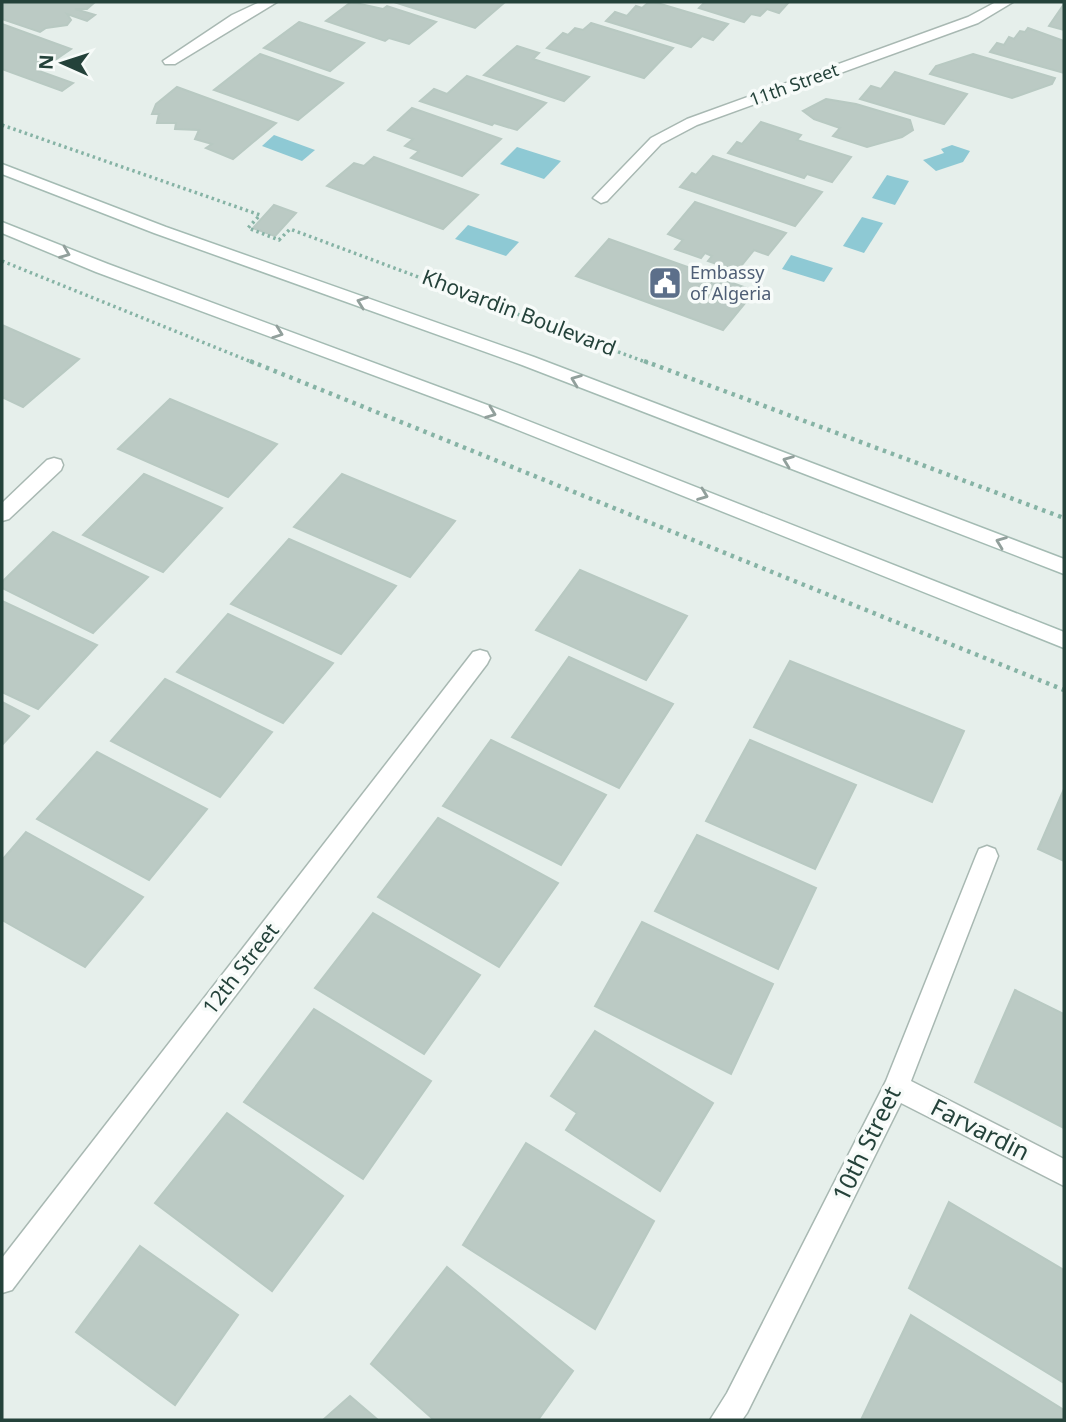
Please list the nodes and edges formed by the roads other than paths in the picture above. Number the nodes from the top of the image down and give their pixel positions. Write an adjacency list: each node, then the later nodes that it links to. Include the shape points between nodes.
1 (270, 2): 3 (main road)
2 (1006, 2): 5 (main road, 11th Street, via 973,20 692,122 656,141)
3 (170, 61)
4 (2, 169): 9 (main road, Khovardin Boulevard, one-way to 4, via 528,361)
5 (601, 198)
6 (2, 227): 10 (main road, one-way to 10, via 496,415)
7 (54, 466): 8 (main road)
8 (2, 514)
9 (1064, 567)
10 (1064, 640)
11 (480, 658): 15 (main road, 12th Street)
12 (987, 856): 13 (main road, 10th Street)
13 (896, 1087): 14 (main road, Farvardin); 16 (main road, 10th Street, via 737,1403)
14 (1064, 1174)
15 (2, 1280)
16 (724, 1420)

